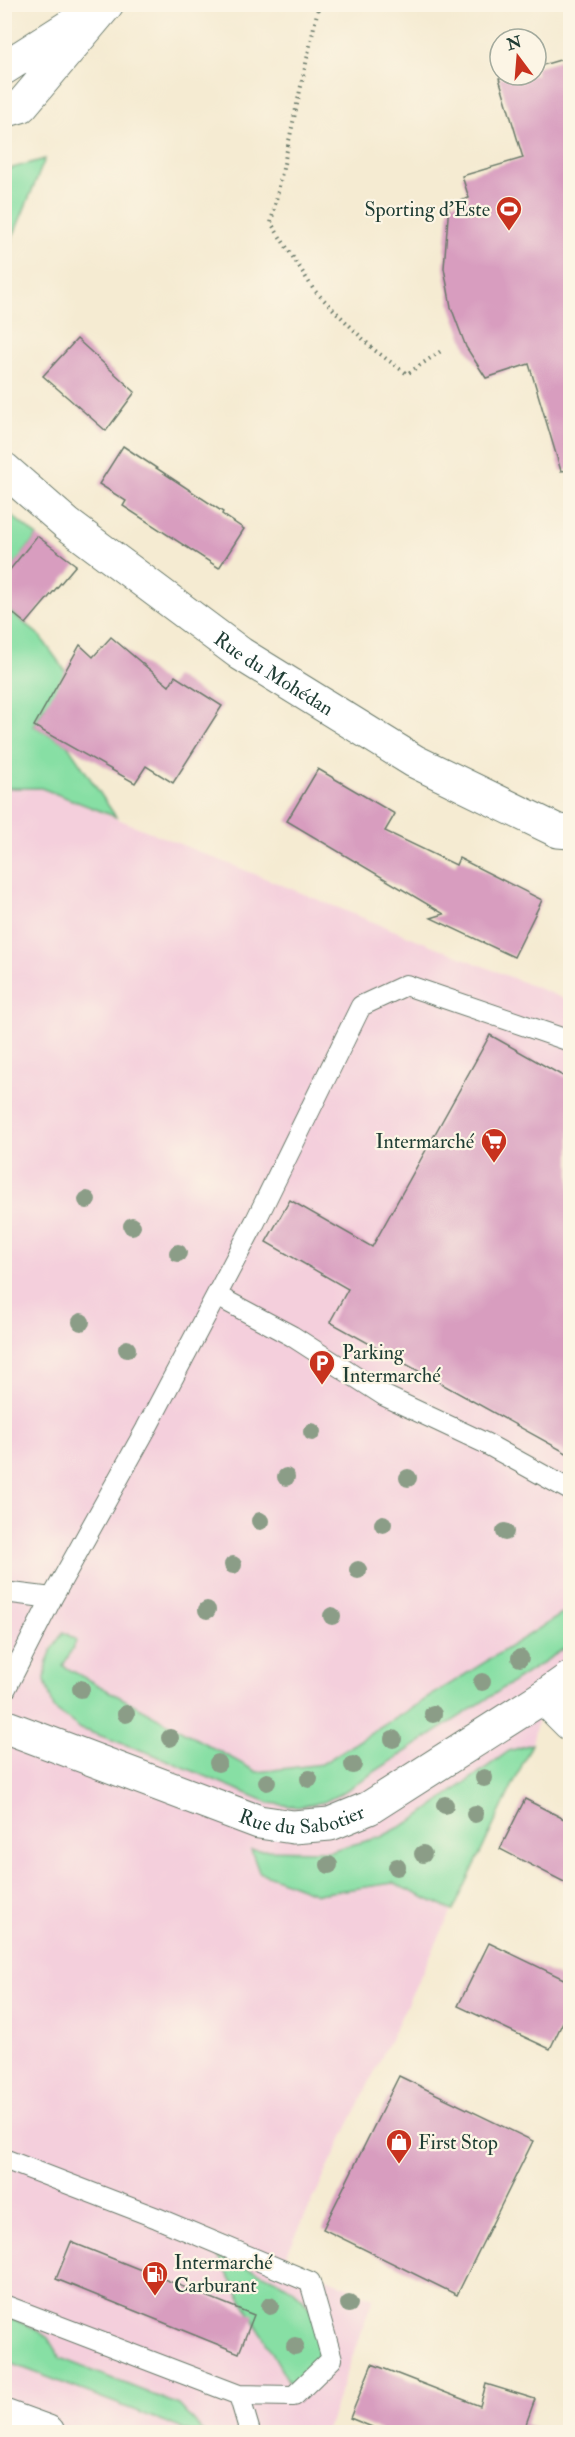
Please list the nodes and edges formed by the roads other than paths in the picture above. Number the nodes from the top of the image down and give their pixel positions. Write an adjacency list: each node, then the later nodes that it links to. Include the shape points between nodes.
1 (104, 4): 2 (street); 3 (street, via 21,106)
2 (4, 68)
3 (4, 111)
4 (4, 469): 5 (street, Rue du Mohédan, via 67,524 241,654 414,761 558,831)
5 (570, 832)
6 (570, 1041): 7 (lane, via 406,986 361,1006)
7 (217, 1296): 8 (lane, via 292,1336 385,1396 485,1443); 10 (lane)
8 (570, 1490)
9 (4, 1592): 10 (lane)
10 (52, 1598): 12 (lane)
11 (570, 1678): 13 (street, Rue du Sabotier)
12 (4, 1692)
13 (543, 1697): 14 (street); 15 (street, Rue du Sabotier, via 369,1808 330,1824 293,1827 259,1822)
14 (570, 1724)
15 (4, 1726)
16 (4, 2159): 18 (lane, via 310,2282 332,2359 294,2396)
17 (4, 2305): 18 (lane)
18 (238, 2395): 21 (lane)
19 (9, 2414): 20 (street)
20 (48, 2433)
21 (250, 2433)

